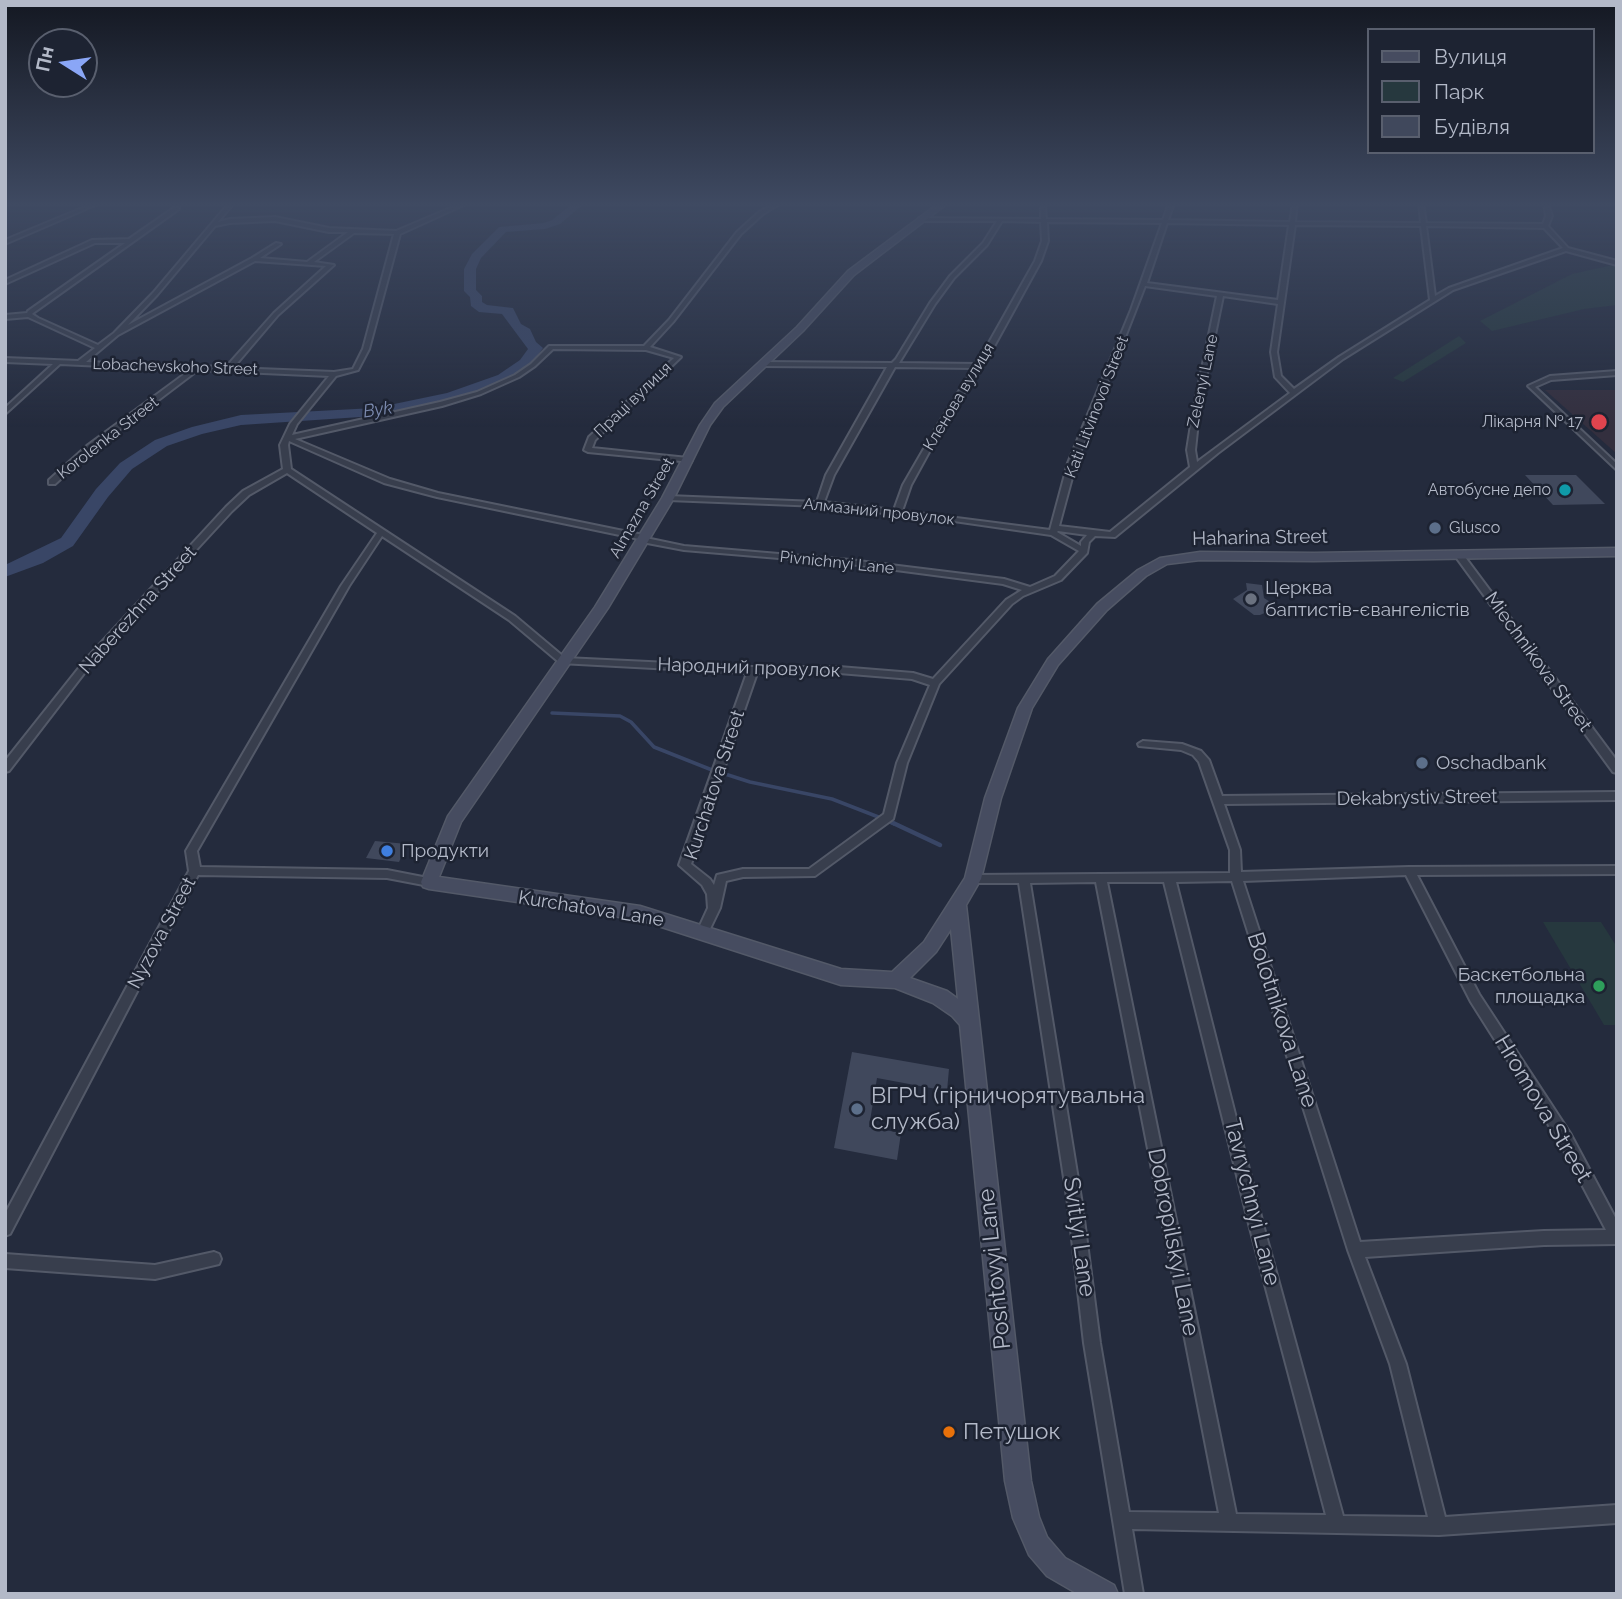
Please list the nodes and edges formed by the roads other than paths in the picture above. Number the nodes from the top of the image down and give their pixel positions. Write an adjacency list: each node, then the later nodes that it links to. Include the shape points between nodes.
1 (77, 278): 18 (street, via 33,308)
2 (167, 278): 20 (street)
3 (220, 278): 20 (street)
4 (317, 278): 30 (street, via 276,314)
5 (384, 278): 32 (street, Lobachevskoho Street, via 359,366)
6 (705, 278): 22 (street, Праці вулиця)
7 (847, 278): 26 (main road, Almazna Street)
8 (953, 278): 27 (street)
9 (1029, 278): 28 (street, Кленова вулиця)
10 (1145, 278): 14 (street, Kati Litvinovoi Street)
11 (1282, 278): 17 (street)
12 (1430, 278): 16 (street)
13 (1484, 278): 16 (street)
14 (1143, 284): 15 (street); 44 (street, Kati Litvinovoi Street, via 1072,463)
15 (1220, 295): 17 (street); 37 (street, Zelenyi Lane, via 1196,412 1191,450)
16 (1433, 300): 33 (street)
17 (1279, 302): 33 (street, via 1274,352 1278,377)
18 (29, 316): 19 (street); 21 (street)
19 (5, 317)
20 (116, 334): 21 (street)
21 (100, 348): 25 (street)
22 (646, 348): 35 (street, via 551,347 517,376 479,393); 36 (street, Праці вулиця, via 678,357 592,439 588,450)
23 (5, 360): 24 (street, Lobachevskoho Street)
24 (59, 362): 25 (street, Lobachevskoho Street); 34 (street)
25 (80, 363): 29 (street, Lobachevskoho Street)
26 (762, 364): 27 (street); 36 (main road, Almazna Street, via 719,405)
27 (895, 365): 28 (street); 42 (street, via 830,475)
28 (979, 366): 43 (street, Кленова вулиця, via 907,485)
29 (197, 368): 30 (street, Lobachevskoho Street); 40 (street, Korolenka Street)
30 (228, 369): 32 (street, Lobachevskoho Street)
31 (1617, 373): 38 (street, via 1550,378 1531,386)
32 (334, 374): 35 (street, via 306,406)
33 (1293, 392): 37 (street)
34 (5, 412)
35 (288, 438): 39 (street); 47 (street, Pivnichnyi Lane, via 387,481)
36 (688, 460): 41 (main road, Almazna Street)
37 (1194, 468): 46 (street, via 1112,535)
38 (1617, 468)
39 (287, 470): 45 (street); 56 (street, Naberezhna Street, via 246,493 229,509 89,661)
40 (52, 482)
41 (668, 498): 42 (street, Алмазний провулок); 47 (main road, Almazna Street)
42 (820, 505): 43 (street, Алмазний провулок)
43 (897, 513): 44 (street, Алмазний провулок)
44 (1054, 530): 46 (street); 48 (street, Алмазний провулок)
45 (381, 533): 52 (street, via 512,618); 61 (street, Nyzova Street, via 345,586 191,851)
46 (1093, 533): 48 (street, via 1084,542)
47 (643, 539): 51 (street, Pivnichnyi Lane, via 684,548 850,562 1004,582); 52 (main road, Almazna Street)
48 (1084, 551): 51 (street, via 1058,578)
49 (1617, 552): 50 (main road, Haharina Street)
50 (1459, 555): 57 (street, Miechnikova Street); 65 (main road, Haharina Street, via 1200,556 1164,561 1142,573 1102,607 1053,662 1025,708 993,798)
51 (1031, 590): 54 (street, via 1009,602)
52 (563, 662): 53 (street, Народний провулок); 68 (main road, Almazna Street, via 454,820)
53 (753, 670): 54 (street, Народний провулок, via 851,671 913,676); 70 (street, Kurchatova Street, via 685,865 713,893)
54 (935, 683): 70 (street, via 902,763 889,816 811,873 743,873 721,878)
55 (1143, 744): 59 (street, Bolotnikova Lane, via 1197,753 1204,760)
56 (5, 768)
57 (1617, 769)
58 (1617, 796): 59 (street, Dekabrystiv Street)
59 (1218, 800): 63 (street, Bolotnikova Lane, via 1235,850)
60 (1617, 870): 62 (street)
61 (195, 871): 68 (street, Kurchatova Lane, via 387,874); 74 (street, Nyzova Street)
62 (1409, 871): 63 (street); 75 (street, Hromova Street, via 1475,998 1565,1138)
63 (1237, 877): 64 (street); 76 (street, Bolotnikova Lane)
64 (1169, 878): 67 (street); 82 (street, Tavrychnyi Lane)
65 (973, 879): 66 (street); 69 (main road, Haharina Street)
66 (1024, 879): 67 (street); 80 (street, Svitlyi Lane)
67 (1101, 880): 81 (street, Dobropilskyi Lane)
68 (429, 882): 71 (main road, Kurchatova Lane, via 640,913)
69 (957, 905): 72 (main road, Haharina Street, via 930,947); 73 (main road, Poshtovyi Lane)
70 (714, 908): 71 (street)
71 (703, 932): 72 (main road, Kurchatova Lane, via 841,977)
72 (896, 980): 73 (main road, Kurchatova Lane, via 940,997)
73 (969, 1022): 84 (main road, Poshtovyi Lane, via 1018,1481 1038,1546 1056,1567)
74 (5, 1229)
75 (1617, 1237): 76 (street)
76 (1355, 1250): 83 (street, Bolotnikova Lane, via 1398,1364)
77 (214, 1259): 78 (street, via 155,1272)
78 (5, 1261)
79 (1617, 1514): 83 (street)
80 (1123, 1520): 81 (street); 85 (street, Svitlyi Lane)
81 (1229, 1521): 82 (street)
82 (1337, 1524): 83 (street)
83 (1439, 1526)
84 (1105, 1594)
85 (1134, 1594)

